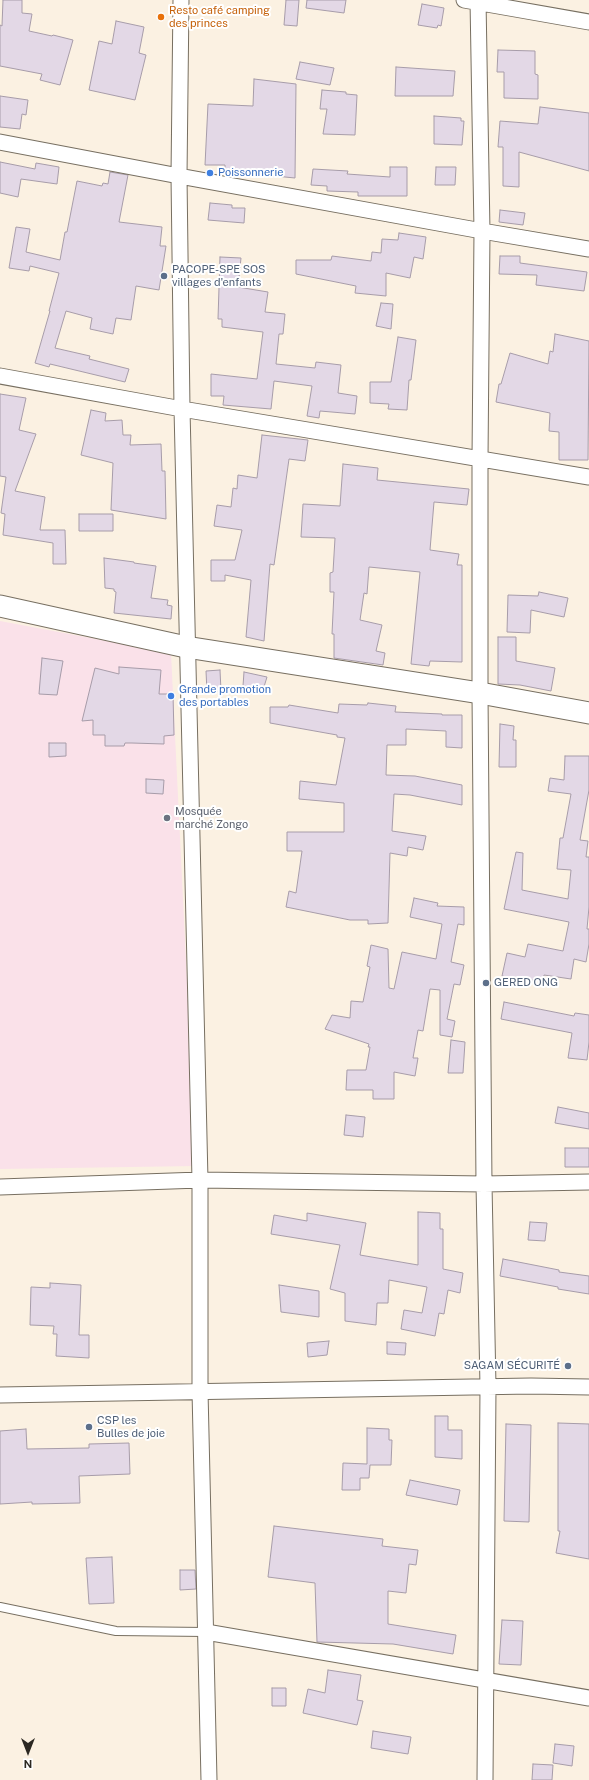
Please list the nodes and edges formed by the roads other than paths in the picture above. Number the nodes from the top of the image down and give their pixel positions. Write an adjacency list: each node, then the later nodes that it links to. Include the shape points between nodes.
1 (181, 0): 5 (street)
2 (474, 1): 3 (street); 6 (street)
3 (589, 22)
4 (0, 142): 5 (street)
5 (179, 176): 6 (street); 9 (street)
6 (482, 231): 7 (street); 10 (street)
7 (589, 249)
8 (0, 376): 9 (street)
9 (182, 409): 10 (street); 13 (street)
10 (480, 459): 11 (street); 14 (street)
11 (589, 478)
12 (0, 606): 13 (street)
13 (186, 648): 14 (street); 16 (street)
14 (480, 693): 15 (street); 18 (street)
15 (589, 713)
16 (200, 1180): 18 (street); 19 (street); 22 (street)
17 (589, 1182): 18 (street)
18 (484, 1184): 20 (street)
19 (0, 1187)
20 (488, 1387): 21 (street); 22 (street); 26 (street)
21 (589, 1387)
22 (200, 1391): 23 (street); 25 (street)
23 (0, 1395)
24 (0, 1607): 25 (lane, via 116,1631)
25 (206, 1632): 26 (street); 28 (street)
26 (485, 1679): 27 (street); 29 (street)
27 (589, 1698)
28 (209, 1780)
29 (485, 1780)

